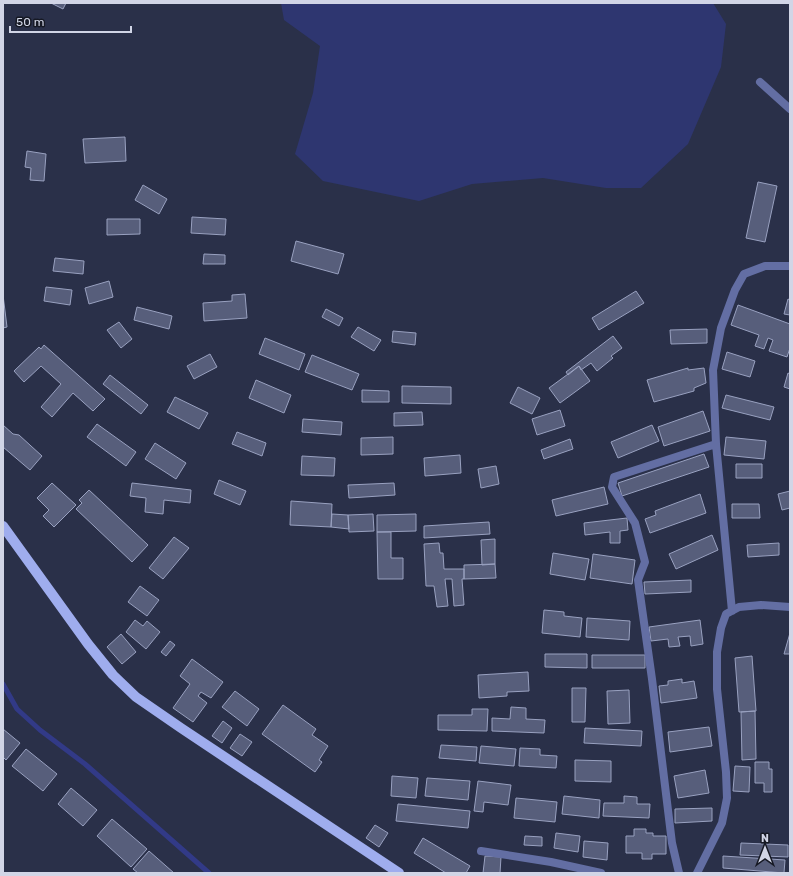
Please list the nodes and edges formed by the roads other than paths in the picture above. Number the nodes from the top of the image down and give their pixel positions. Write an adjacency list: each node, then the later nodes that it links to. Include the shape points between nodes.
1 (760, 82): 2 (street)
2 (790, 109)
3 (789, 266): 4 (street, via 765,266 744,274 735,290 720,328 713,370)
4 (716, 444): 7 (street); 11 (street, via 614,477 612,487 635,523 645,562 638,580 672,843)
5 (3, 526): 9 (main road, via 88,644 113,675 136,697)
6 (790, 607): 7 (street, via 761,605 739,607)
7 (732, 611): 12 (street, via 726,614 720,628 717,652 717,689 727,798 722,824)
8 (482, 851): 10 (street)
9 (399, 873)
10 (601, 873)
11 (679, 873)
12 (697, 873)

